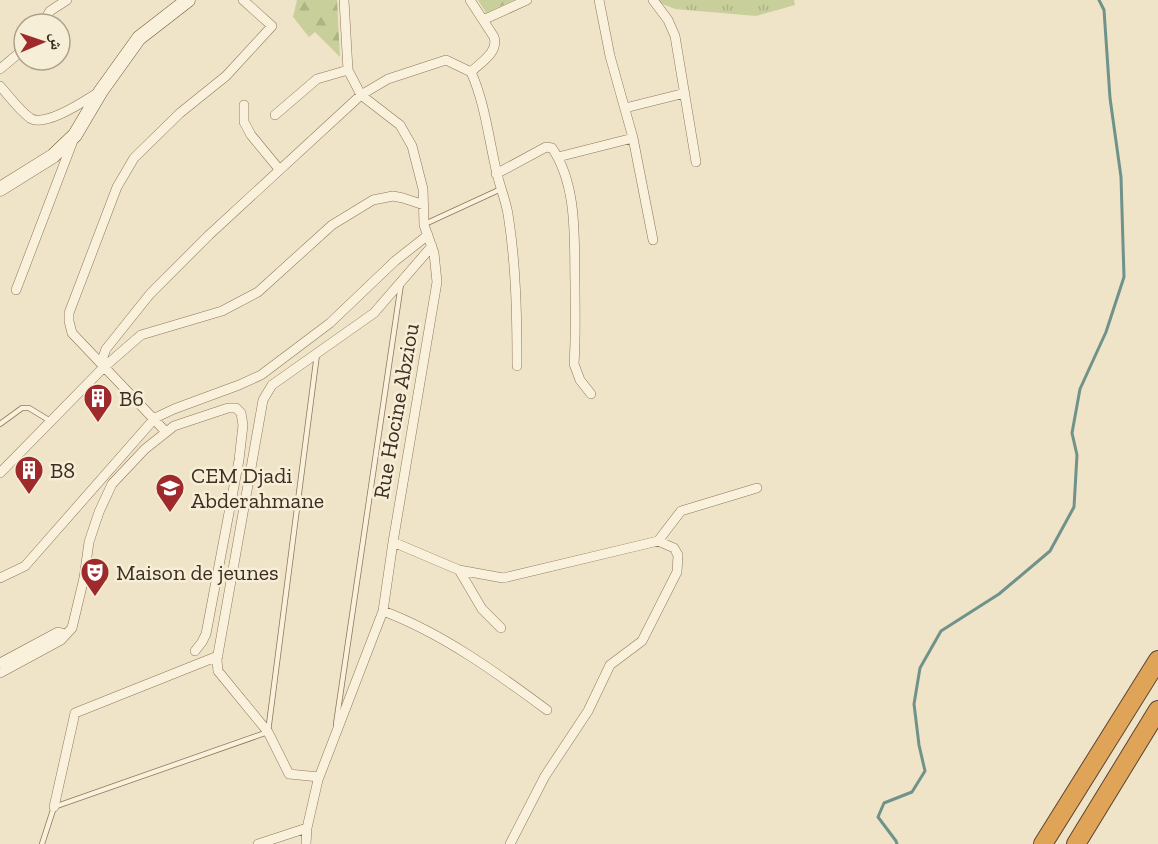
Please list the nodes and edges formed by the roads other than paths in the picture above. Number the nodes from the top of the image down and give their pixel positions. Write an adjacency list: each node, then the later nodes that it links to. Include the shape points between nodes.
1 (67, 0): 9 (street)
2 (188, 0): 16 (main road, via 139,38)
3 (243, 0): 39 (street, via 272,26 226,76 134,158 117,187 70,307 72,333)
4 (344, 0): 13 (street, Rue Hocine Abziou)
5 (470, 0): 10 (street)
6 (527, 0): 10 (street)
7 (599, 0): 20 (street)
8 (653, 0): 17 (street, via 673,30)
9 (49, 12)
10 (483, 20): 14 (street, via 494,37 495,47)
11 (12, 59): 12 (street)
12 (0, 69)
13 (348, 69): 18 (street, Rue Hocine Abziou); 21 (street, via 317,80)
14 (471, 72): 18 (street, via 442,61 388,79); 27 (street, via 482,100)
15 (0, 86): 16 (street, via 27,115 40,121)
16 (101, 91): 22 (main road)
17 (685, 93): 20 (street); 25 (street)
18 (361, 94): 26 (street); 30 (street, Rue Hocine Abziou, via 400,125 412,146)
19 (244, 105): 26 (street, via 244,122 251,135)
20 (625, 108): 23 (street)
21 (275, 115)
22 (75, 135): 28 (main road, via 53,156); 36 (street)
23 (633, 138): 24 (street); 33 (street)
24 (558, 157): 27 (street, via 552,148 546,147); 40 (street, via 574,221 574,364)
25 (696, 162)
26 (279, 169): 39 (street, via 150,294 106,349)
27 (496, 174): 29 (street)
28 (0, 189)
29 (501, 189): 31 (lane); 38 (street, via 514,260)
30 (424, 205): 31 (street, Rue Hocine Abziou); 39 (street, via 393,196 362,205 332,225 258,292 222,311 141,335)
31 (424, 225): 32 (street, Rue Hocine Abziou)
32 (428, 235): 34 (street, Rue Hocine Abziou); 41 (street, via 394,261 330,323 261,375)
33 (653, 240)
34 (432, 246): 35 (street); 48 (street, Rue Hocine Abziou, via 437,282)
35 (401, 281): 37 (street, via 374,313); 62 (lane)
36 (16, 290)
37 (317, 354): 55 (street, via 272,385 263,400); 61 (lane)
38 (517, 366)
39 (103, 368): 41 (street); 42 (street)
40 (591, 394)
41 (155, 418): 44 (street); 50 (street, via 26,566)
42 (52, 422): 43 (lane, via 22,408); 45 (street)
43 (0, 424)
44 (166, 432): 53 (street, via 112,484 89,542 72,628); 54 (street, via 182,422 228,408 236,408 243,425 206,634)
45 (0, 473)
46 (757, 488): 47 (street, via 681,512)
47 (658, 541): 49 (street, via 503,578); 69 (street, via 674,548 678,555 677,572 642,641 609,664 588,711 545,776)
48 (393, 542): 49 (street); 51 (street, Rue Hocine Abziou)
49 (459, 570): 52 (street, via 482,609)
50 (0, 578)
51 (383, 610): 59 (street, via 494,672); 62 (street, Rue Hocine Abziou)
52 (501, 628)
53 (66, 634): 57 (street, via 58,632); 58 (street)
54 (195, 651)
55 (218, 656): 61 (street, via 218,671); 64 (street, via 75,713)
56 (1158, 660): 70 (highway)
57 (0, 663)
58 (0, 673)
59 (547, 710)
60 (1158, 710): 71 (highway)
61 (268, 732): 63 (street, via 289,774); 64 (lane)
62 (333, 744): 63 (street, Rue Hocine Abziou)
63 (319, 777): 65 (street, Rue Hocine Abziou)
64 (54, 807): 66 (lane)
65 (307, 828): 67 (street); 68 (street, Rue Hocine Abziou)
66 (42, 844)
67 (258, 844)
68 (306, 844)
69 (510, 844)
70 (1043, 844)
71 (1076, 844)

